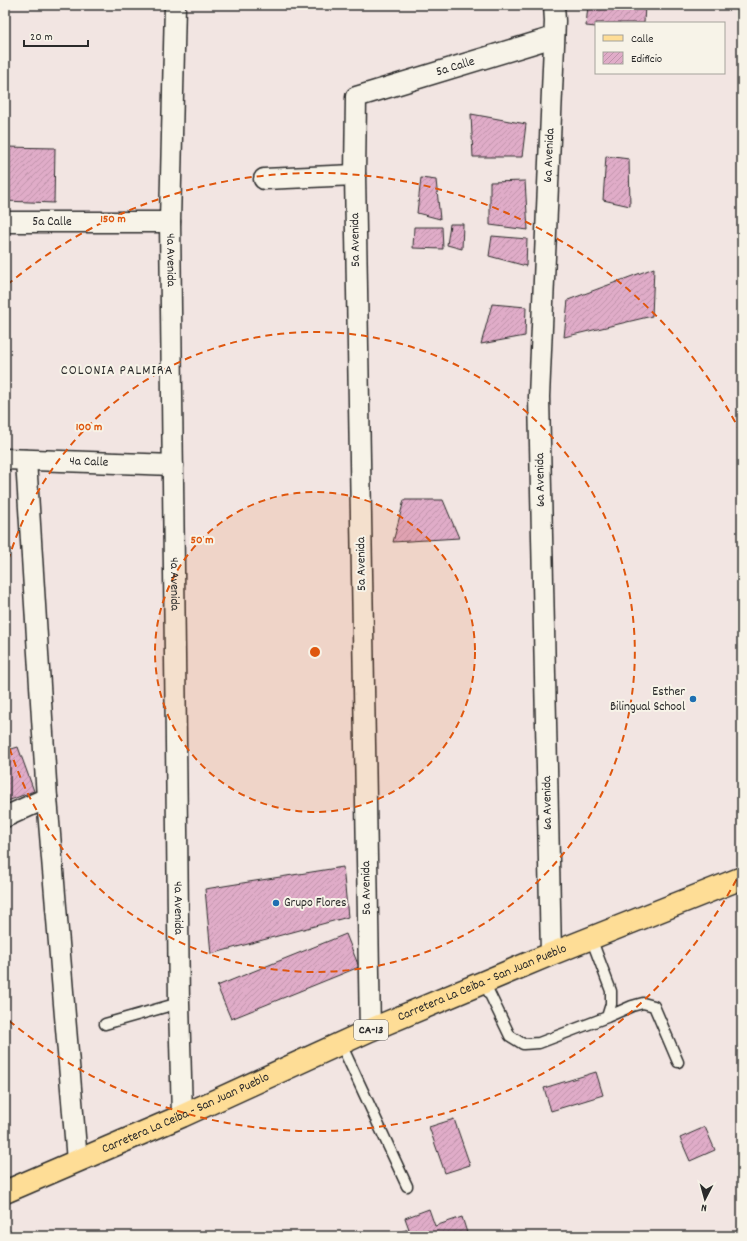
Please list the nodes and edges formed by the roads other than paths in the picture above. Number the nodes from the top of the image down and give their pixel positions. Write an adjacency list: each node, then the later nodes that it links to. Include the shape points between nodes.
1 (175, 5): 8 (street, 4a Avenida)
2 (554, 5): 3 (street, 6a Avenida)
3 (554, 37): 4 (street, 5a Calle); 16 (street, 6a Avenida, via 539,397)
4 (356, 97): 5 (street, 5a Avenida)
5 (355, 175): 6 (street); 21 (street, 5a Avenida)
6 (264, 179)
7 (5, 222): 8 (street, 5a Calle)
8 (170, 222): 11 (street, 4a Avenida)
9 (5, 459): 10 (street, 4a Calle)
10 (26, 460): 11 (street, 4a Calle); 12 (street)
11 (173, 465): 18 (street, 4a Avenida)
12 (47, 798): 13 (street); 25 (street)
13 (5, 817)
14 (742, 878): 15 (main road, Carretera La Ceiba - San Juan Pueblo / CA-13)
15 (591, 938): 16 (main road, Carretera La Ceiba - San Juan Pueblo / CA-13); 19 (lane, via 611,991)
16 (551, 954): 17 (main road, Carretera La Ceiba - San Juan Pueblo / CA-13)
17 (484, 982): 19 (lane, via 510,1036 523,1044 539,1043); 21 (main road, Carretera La Ceiba - San Juan Pueblo / CA-13)
18 (179, 1003): 20 (lane); 24 (street, 4a Avenida)
19 (607, 1017): 23 (lane, via 643,1003 654,1006)
20 (105, 1024)
21 (370, 1030): 22 (main road, Carretera La Ceiba - San Juan Pueblo / CA-13)
22 (341, 1044): 24 (main road, Carretera La Ceiba - San Juan Pueblo / CA-13); 26 (lane)
23 (678, 1062)
24 (182, 1116): 25 (main road, Carretera La Ceiba - San Juan Pueblo / CA-13)
25 (76, 1161): 27 (main road, Carretera La Ceiba - San Juan Pueblo / CA-13)
26 (407, 1186)
27 (5, 1192)

